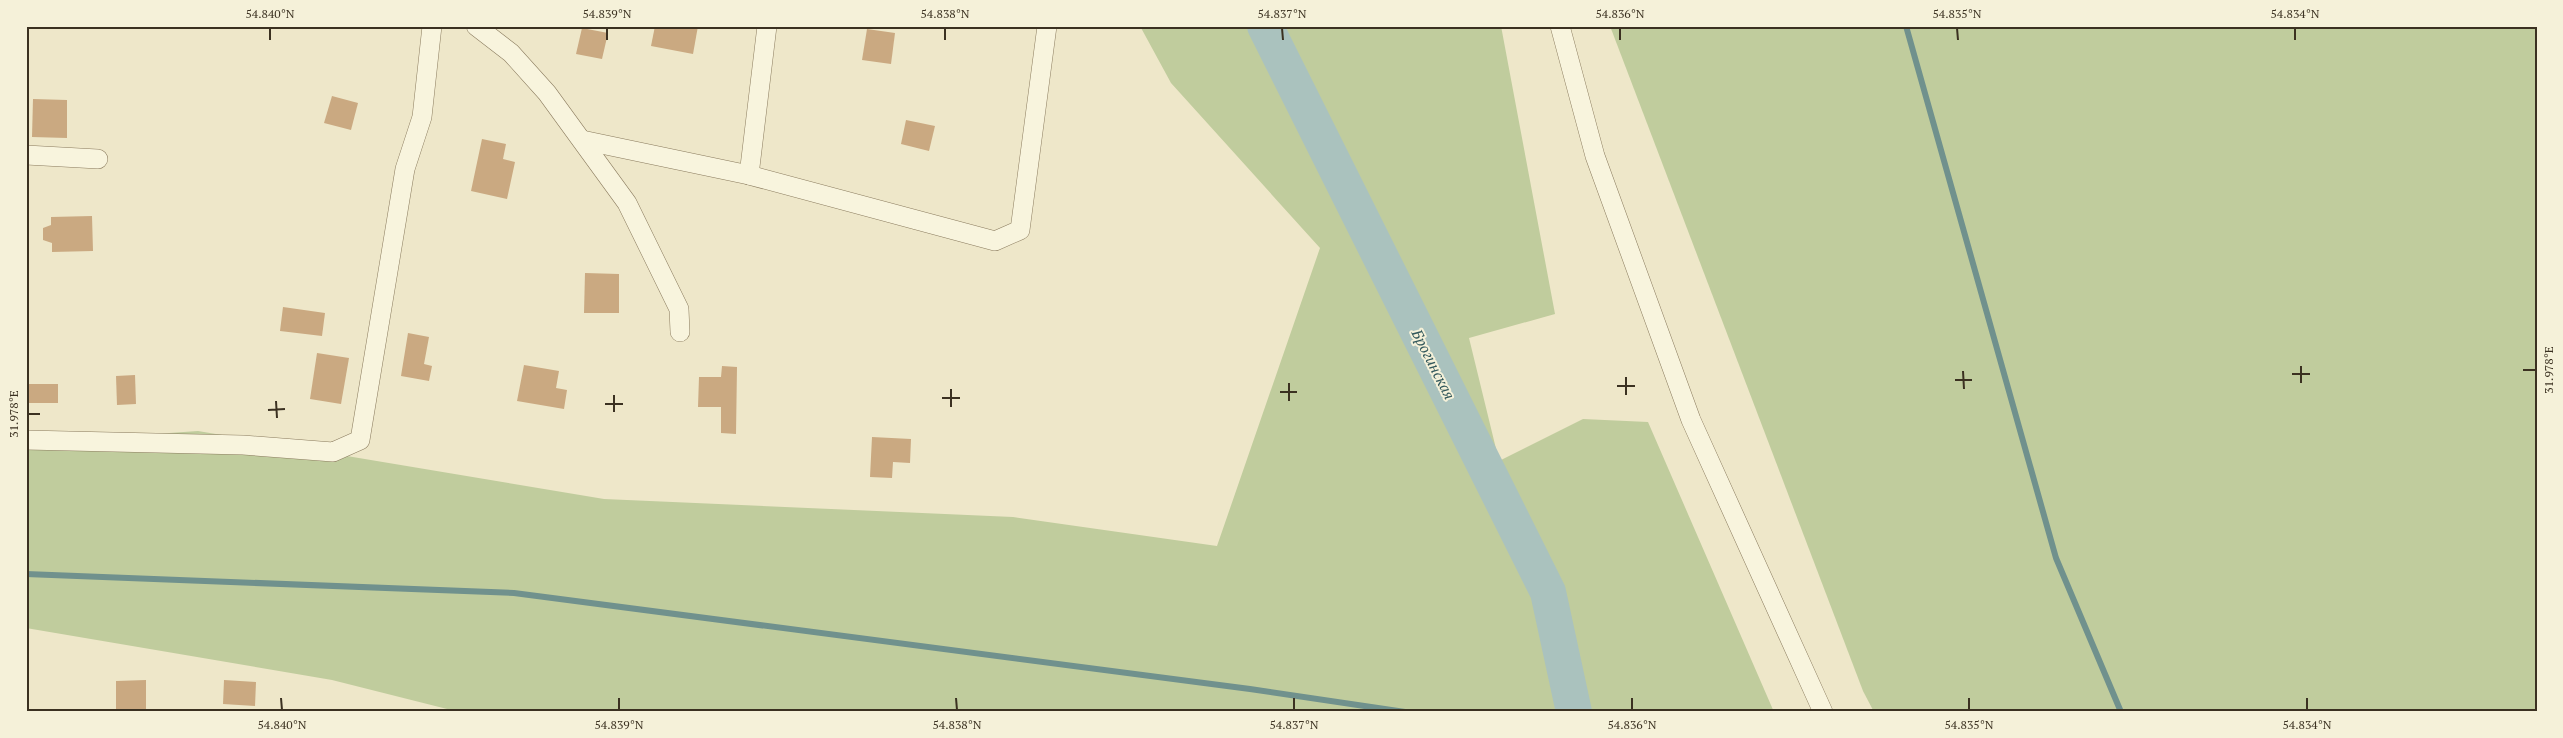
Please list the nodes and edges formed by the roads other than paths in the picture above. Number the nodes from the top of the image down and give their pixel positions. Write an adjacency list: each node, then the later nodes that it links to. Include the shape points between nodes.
1 (432, 26): 11 (street, via 422,117 406,168 360,440 334,452 242,444)
2 (476, 26): 6 (street, via 511,53 547,93)
3 (767, 26): 9 (street)
4 (1047, 26): 9 (street, via 1020,230 995,241)
5 (1560, 26): 12 (street, via 1595,156 1691,420)
6 (582, 140): 9 (street); 10 (street, via 627,203 654,255 679,309)
7 (26, 155): 8 (street)
8 (98, 159)
9 (749, 175)
10 (680, 332)
11 (26, 440)
12 (1823, 712)

